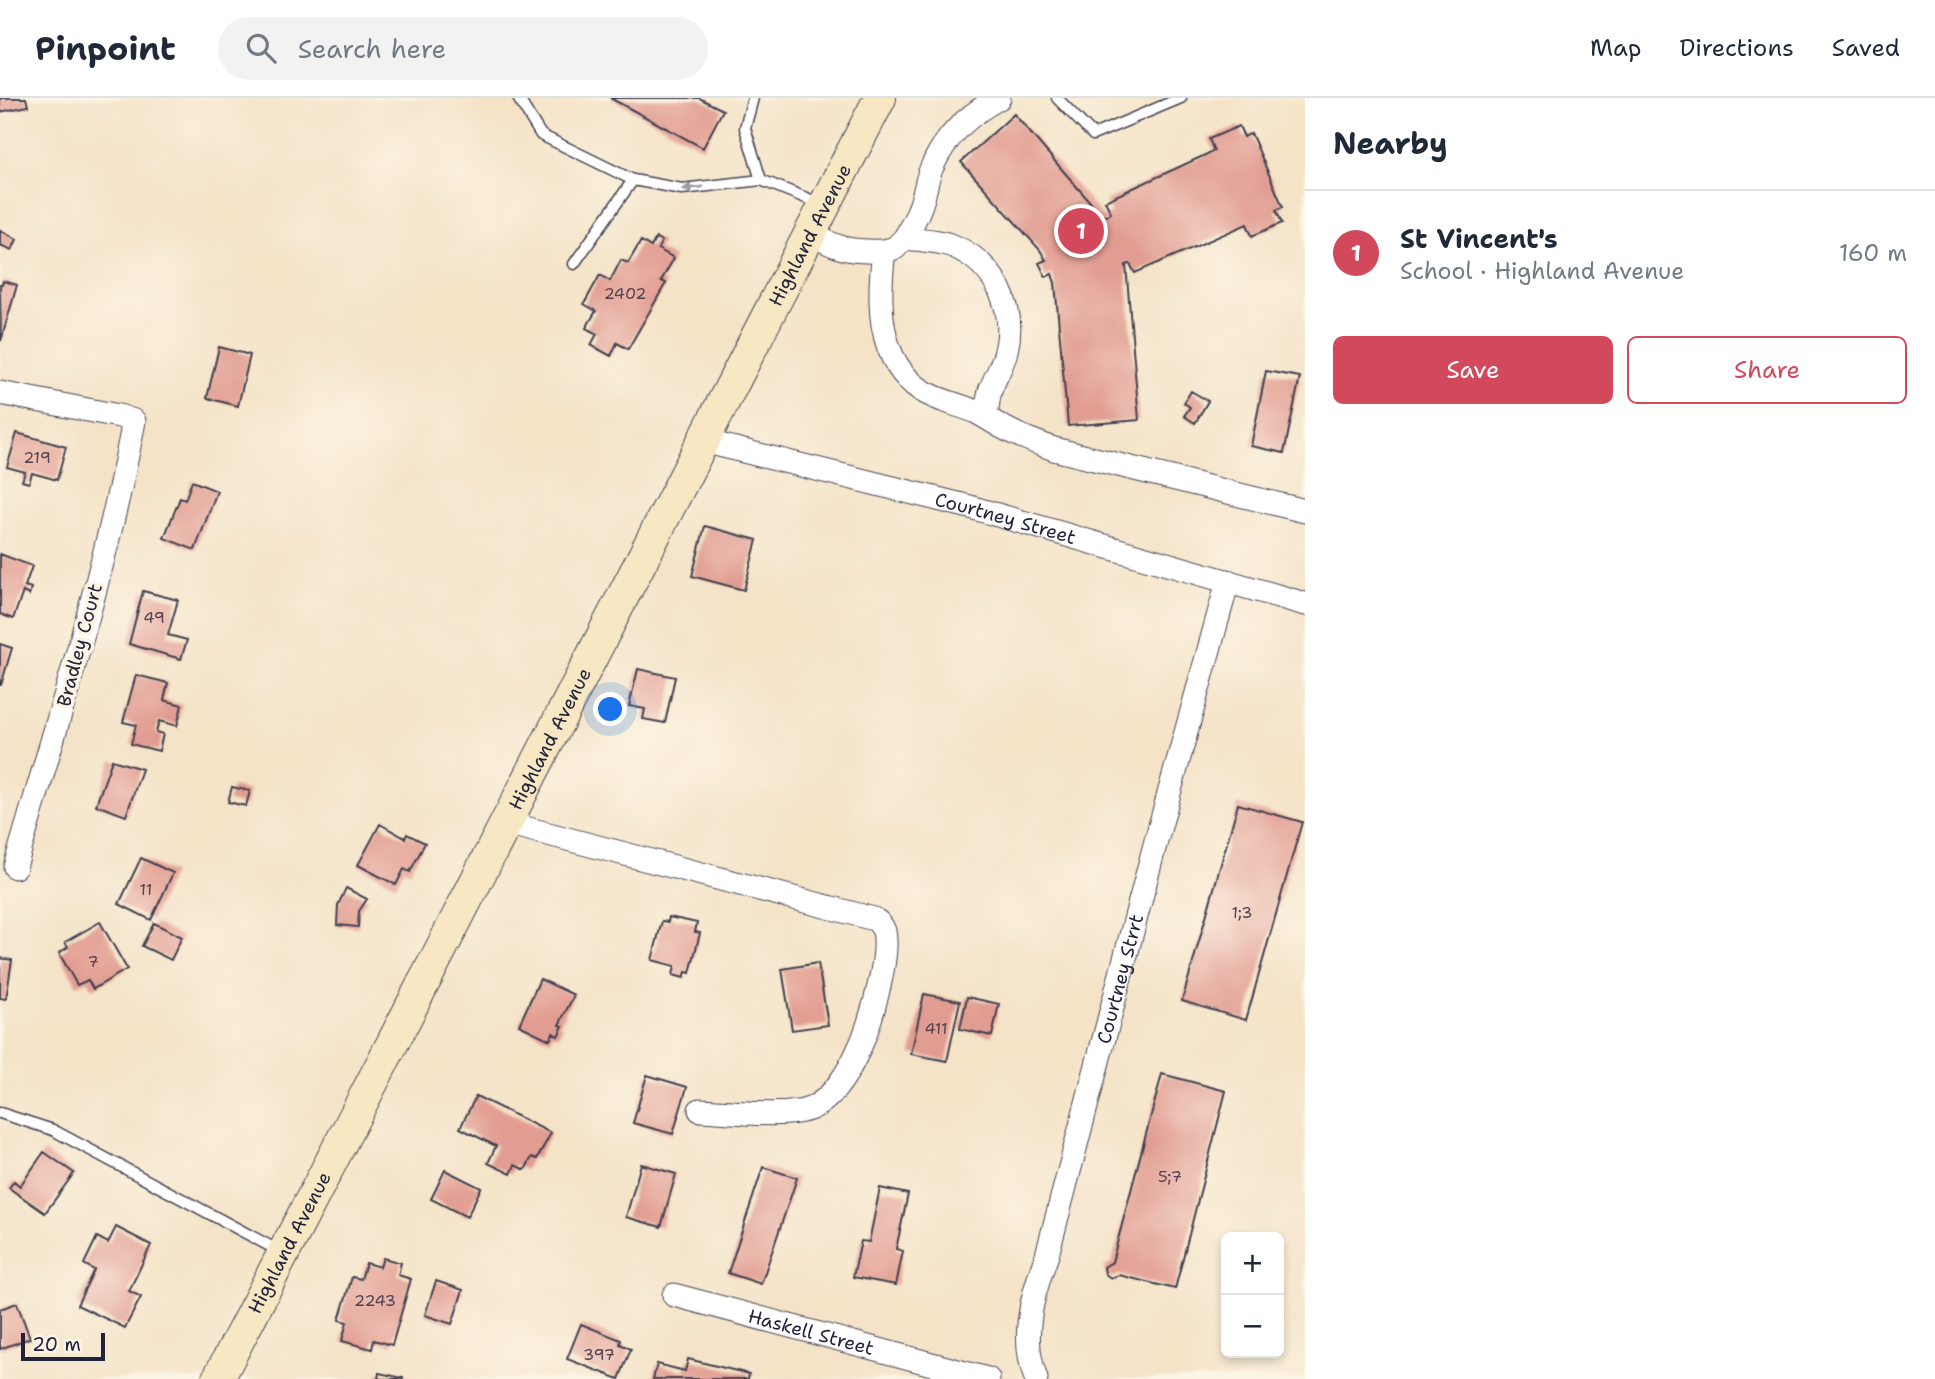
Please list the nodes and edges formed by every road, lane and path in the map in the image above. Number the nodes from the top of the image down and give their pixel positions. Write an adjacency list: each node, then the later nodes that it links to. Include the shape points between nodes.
1 (518, 98): 7 (lane, via 541,135)
2 (753, 98): 8 (lane, via 745,128)
3 (880, 98): 9 (main road, Highland Avenue)
4 (999, 98): 11 (street, via 950,135 931,168 919,211)
5 (1058, 98): 6 (lane, via 1093,135)
6 (1181, 98)
7 (633, 180): 8 (lane, one-way to 7, via 682,189); 13 (lane)
8 (761, 180): 9 (lane)
9 (825, 206): 10 (main road, Highland Avenue)
10 (811, 233): 12 (street, via 845,250); 16 (main road, Highland Avenue)
11 (905, 238): 12 (street); 15 (street, via 937,242 970,255 985,268 1003,296 1009,336)
12 (884, 251): 15 (street, via 882,320 902,372 930,395)
13 (574, 264)
14 (0, 393): 21 (street, Bradley Court, via 134,421 80,651)
15 (986, 417): 17 (street, via 1054,449)
16 (703, 441): 18 (street, Courtney Street, via 970,507); 20 (main road, Highland Avenue)
17 (1305, 511)
18 (1228, 581): 19 (street, Courtney Street); 28 (street, Courtney Strrt, via 1032,1302 1028,1347)
19 (1305, 604)
20 (506, 823): 22 (street, via 880,923 884,944 873,1009 859,1050 827,1098 797,1112); 24 (main road, Highland Avenue)
21 (15, 867)
22 (700, 1110)
23 (0, 1113): 24 (lane, via 53,1130)
24 (284, 1253): 26 (main road, Highland Avenue)
25 (674, 1295): 27 (street, Haskell Street)
26 (218, 1379)
27 (988, 1379)
28 (1036, 1379)

